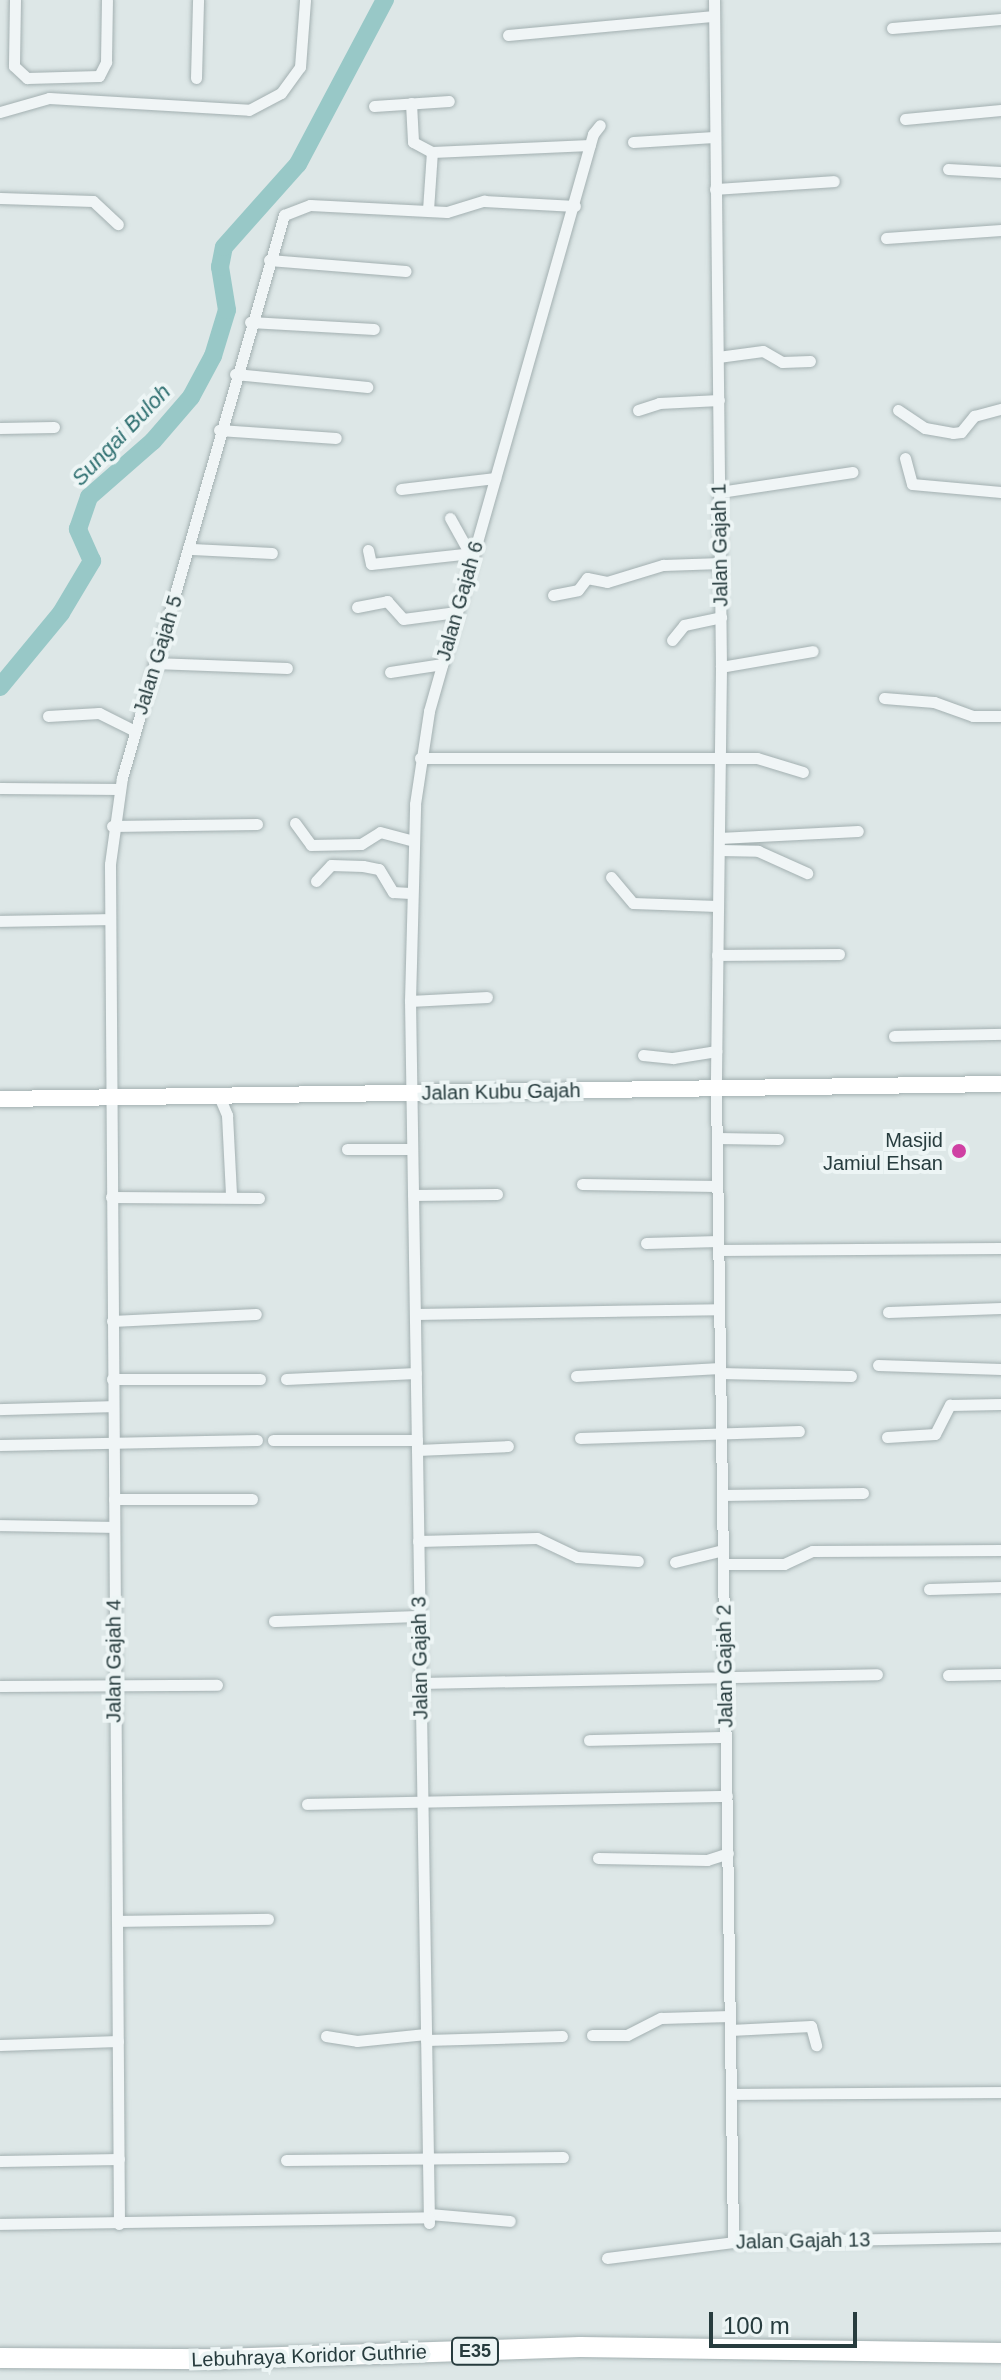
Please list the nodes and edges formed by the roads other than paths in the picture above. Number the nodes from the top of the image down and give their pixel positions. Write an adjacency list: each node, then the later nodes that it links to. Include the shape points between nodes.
1 (15, 0): 2 (street, via 17,72 27,78 92,78 103,70)
2 (107, 0)
3 (198, 0): 10 (street)
4 (305, 0): 15 (street, via 300,67 281,93 249,110 49,98)
5 (714, 0): 6 (street, Jalan Gajah 1)
6 (714, 16): 9 (street); 18 (street, Jalan Gajah 1)
7 (1001, 19): 8 (street)
8 (892, 28)
9 (508, 35)
10 (196, 78)
11 (449, 101): 12 (street)
12 (411, 103): 13 (street); 21 (street, via 413,142)
13 (374, 106)
14 (1001, 110): 16 (street)
15 (0, 112)
16 (905, 119)
17 (600, 125): 20 (street, Jalan Gajah 6)
18 (714, 137): 19 (street); 25 (street, Jalan Gajah 1)
19 (633, 142)
20 (590, 145): 21 (street); 27 (street, Jalan Gajah 6)
21 (432, 152): 28 (street)
22 (948, 169): 23 (street)
23 (1001, 172)
24 (834, 181): 25 (street)
25 (715, 189): 36 (street, Jalan Gajah 1)
26 (0, 198): 29 (street, via 93,201)
27 (575, 206): 28 (street, via 484,201 447,212); 50 (street, Jalan Gajah 6)
28 (428, 210): 32 (street, Jalan Gajah 5, via 300,206 279,224)
29 (118, 224)
30 (1001, 230): 31 (street)
31 (886, 238)
32 (269, 260): 33 (street); 34 (street, Jalan Gajah 5)
33 (406, 271)
34 (250, 322): 35 (street); 38 (street, Jalan Gajah 5)
35 (374, 329)
36 (718, 357): 37 (street, via 763,351 782,362); 40 (street, Jalan Gajah 1)
37 (810, 361)
38 (235, 374): 39 (street); 46 (street, Jalan Gajah 5)
39 (367, 387)
40 (719, 400): 42 (street, via 659,403); 52 (street, Jalan Gajah 1)
41 (1001, 409): 43 (street, via 974,416 961,432 953,433 925,428)
42 (638, 410)
43 (898, 410)
44 (54, 427): 45 (street)
45 (0, 428)
46 (219, 430): 47 (street); 55 (street, Jalan Gajah 5)
47 (336, 438)
48 (905, 458): 53 (street, via 912,484)
49 (852, 472): 52 (street)
50 (495, 478): 51 (street); 57 (street, Jalan Gajah 6)
51 (401, 489)
52 (720, 492): 59 (street, Jalan Gajah 1)
53 (1001, 492)
54 (450, 518): 57 (street)
55 (192, 549): 58 (street); 66 (street, Jalan Gajah 5)
56 (368, 550): 57 (street, via 371,564)
57 (471, 552): 62 (street, Jalan Gajah 6)
58 (272, 553)
59 (721, 563): 60 (street, via 663,565 607,582 587,578 578,590); 63 (street, Jalan Gajah 1)
60 (553, 595)
61 (357, 607): 62 (street, via 387,601 403,619)
62 (457, 612): 67 (street, Jalan Gajah 6)
63 (721, 617): 64 (street, via 684,625); 68 (street, Jalan Gajah 1)
64 (672, 640)
65 (813, 651): 68 (street)
66 (154, 663): 69 (street); 74 (street, Jalan Gajah 5)
67 (442, 664): 70 (street); 75 (street, Jalan Gajah 6)
68 (721, 667): 76 (street, Jalan Gajah 1)
69 (287, 668)
70 (390, 672)
71 (884, 698): 73 (street, via 934,702 973,716)
72 (48, 716): 74 (street, via 99,713)
73 (1001, 716)
74 (135, 731): 79 (street, Jalan Gajah 5)
75 (420, 758): 76 (street); 84 (street, Jalan Gajah 6)
76 (719, 758): 77 (street, via 766,759); 85 (street, Jalan Gajah 1)
77 (803, 772)
78 (0, 788): 79 (street)
79 (120, 789): 82 (street, Jalan Gajah 5)
80 (295, 823): 84 (street, via 311,845 361,844 380,832)
81 (257, 824): 82 (street)
82 (112, 826): 91 (street, Jalan Gajah 5)
83 (858, 831): 85 (street)
84 (413, 841): 89 (street, Jalan Gajah 6)
85 (719, 844): 86 (street, via 758,851); 90 (street, Jalan Gajah 1)
86 (807, 873)
87 (611, 877): 90 (street, via 633,903)
88 (316, 881): 89 (street, via 331,865 363,866 379,869 393,892)
89 (410, 893): 96 (street, Jalan Gajah 6)
90 (717, 906): 94 (street, Jalan Gajah 1)
91 (110, 919): 92 (street); 105 (street, Jalan Gajah 5)
92 (0, 921)
93 (839, 954): 94 (street)
94 (717, 955): 99 (street, Jalan Gajah 1)
95 (487, 997): 96 (street)
96 (410, 1001): 103 (street, Jalan Gajah 6)
97 (1001, 1034): 98 (street)
98 (894, 1036)
99 (716, 1051): 100 (street, via 673,1058); 102 (street, Jalan Gajah 1)
100 (643, 1055)
101 (1001, 1084): 102 (street, Jalan Kubu Gajah)
102 (716, 1090): 103 (street, Jalan Kubu Gajah); 107 (street, Jalan Gajah 2)
103 (411, 1093): 104 (street, Jalan Kubu Gajah); 110 (street, Jalan Gajah 3)
104 (219, 1096): 105 (street, Jalan Kubu Gajah); 113 (street, via 227,1115)
105 (110, 1098): 106 (street, Jalan Kubu Gajah); 116 (street, Jalan Gajah 4)
106 (0, 1099)
107 (717, 1138): 108 (street); 112 (street, Jalan Gajah 2)
108 (778, 1139)
109 (347, 1149): 110 (street)
110 (412, 1149): 115 (street, Jalan Gajah 3)
111 (582, 1184): 112 (street)
112 (717, 1186): 119 (street, Jalan Gajah 2)
113 (231, 1194): 116 (street); 117 (street)
114 (497, 1194): 115 (street)
115 (413, 1195): 125 (street, Jalan Gajah 3)
116 (111, 1197): 126 (street, Jalan Gajah 4)
117 (259, 1198)
118 (646, 1243): 119 (street)
119 (718, 1246): 120 (street); 122 (street, Jalan Gajah 2)
120 (1001, 1248)
121 (1001, 1308): 123 (street)
122 (719, 1309): 125 (street); 129 (street, Jalan Gajah 2)
123 (888, 1312)
124 (256, 1314): 126 (street)
125 (415, 1314): 130 (street, Jalan Gajah 3)
126 (112, 1321): 133 (street, Jalan Gajah 4)
127 (878, 1365): 128 (street)
128 (1001, 1369)
129 (720, 1370): 131 (street); 132 (street); 140 (street, Jalan Gajah 2)
130 (416, 1373): 135 (street); 147 (street, Jalan Gajah 3)
131 (576, 1376)
132 (851, 1376)
133 (112, 1379): 134 (street); 137 (street, Jalan Gajah 4)
134 (260, 1379)
135 (286, 1379)
136 (1001, 1404): 141 (street, via 950,1405 935,1434)
137 (112, 1406): 138 (street); 143 (street, Jalan Gajah 4)
138 (0, 1409)
139 (799, 1431): 140 (street)
140 (721, 1433): 142 (street); 150 (street, Jalan Gajah 2)
141 (887, 1437)
142 (580, 1438)
143 (113, 1440): 144 (street); 146 (street); 151 (street, Jalan Gajah 4)
144 (257, 1440)
145 (273, 1440): 147 (street)
146 (0, 1445)
147 (417, 1445): 148 (street); 155 (street, Jalan Gajah 3)
148 (508, 1446)
149 (863, 1493): 150 (street)
150 (722, 1495): 156 (street, Jalan Gajah 2)
151 (114, 1499): 152 (street); 154 (street, Jalan Gajah 4)
152 (252, 1499)
153 (0, 1525): 154 (street)
154 (113, 1527): 170 (street, Jalan Gajah 4)
155 (418, 1541): 158 (street, via 537,1538 577,1557); 163 (street, Jalan Gajah 3)
156 (723, 1550): 159 (street); 160 (street, Jalan Gajah 2)
157 (1001, 1550): 160 (street, via 812,1551 784,1564)
158 (638, 1561)
159 (675, 1562)
160 (723, 1564): 168 (street, Jalan Gajah 2)
161 (1001, 1587): 162 (street)
162 (929, 1589)
163 (419, 1616): 164 (street); 169 (street, Jalan Gajah 3)
164 (274, 1621)
165 (877, 1674): 168 (street)
166 (1001, 1674): 167 (street)
167 (948, 1675)
168 (725, 1676): 169 (street); 173 (street, Jalan Gajah 2)
169 (420, 1683): 176 (street, Jalan Gajah 3)
170 (115, 1684): 171 (street); 172 (street); 181 (street, Jalan Gajah 4)
171 (217, 1685)
172 (0, 1686)
173 (726, 1737): 174 (street); 175 (street, Jalan Gajah 2)
174 (589, 1740)
175 (727, 1796): 176 (street); 178 (street, Jalan Gajah 2)
176 (422, 1800): 177 (street); 187 (street, Jalan Gajah 3)
177 (307, 1804)
178 (728, 1853): 179 (street, via 707,1860); 182 (street, Jalan Gajah 2)
179 (598, 1858)
180 (268, 1919): 181 (street)
181 (117, 1921): 188 (street, Jalan Gajah 4)
182 (730, 2016): 183 (street, Jalan Gajah 2); 184 (street, via 661,2018 627,2035)
183 (730, 2030): 190 (street, via 808,2026); 192 (street, Jalan Gajah 2)
184 (592, 2035)
185 (326, 2036): 187 (street, via 357,2041)
186 (562, 2036): 187 (street)
187 (426, 2037): 193 (street, Jalan Gajah 3)
188 (118, 2041): 189 (street); 195 (street, Jalan Gajah 4)
189 (0, 2045)
190 (816, 2045)
191 (1001, 2092): 192 (street)
192 (731, 2094): 203 (street, Jalan Gajah 2)
193 (428, 2157): 194 (street); 196 (street); 198 (street, Jalan Gajah 3)
194 (563, 2157)
195 (119, 2159): 197 (street); 201 (street, Jalan Gajah 4)
196 (286, 2160)
197 (0, 2161)
198 (429, 2218): 199 (street); 201 (street)
199 (510, 2221)
200 (0, 2224): 201 (street)
201 (119, 2224)
202 (1001, 2237): 203 (street, Jalan Gajah 13)
203 (733, 2242): 204 (street, Jalan Gajah 13)
204 (607, 2258)
205 (1001, 2353): 206 (highway, Lebuhraya Koridor Guthrie / E35, via 580,2347 221,2359)
206 (0, 2358)

